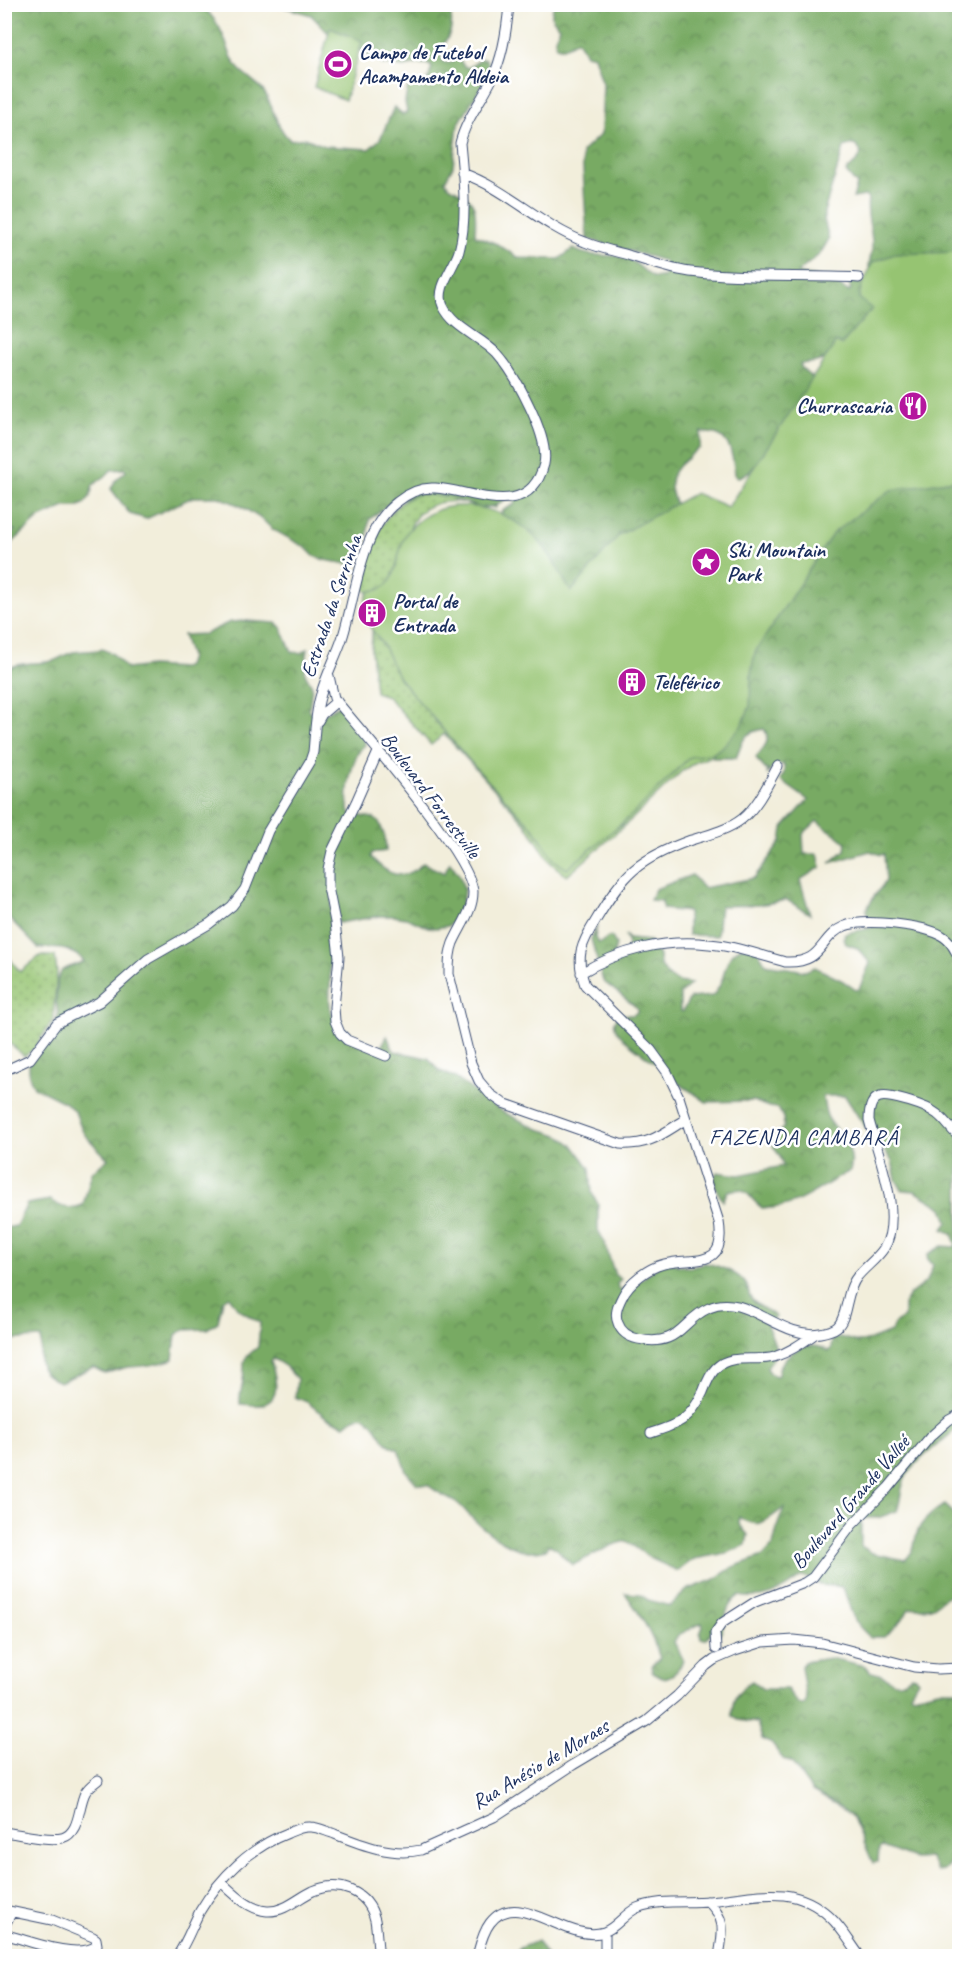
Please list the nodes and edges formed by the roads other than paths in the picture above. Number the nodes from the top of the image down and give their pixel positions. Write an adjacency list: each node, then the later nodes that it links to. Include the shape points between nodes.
1 (509, 4): 2 (street, Estrada da Serrinha, via 494,77 460,143)
2 (462, 172): 3 (street, via 482,180 540,220 585,243 656,264 689,272 731,275); 4 (street, Estrada da Serrinha, via 461,241 442,287 442,305 459,327 497,354 510,372 542,435 544,463 532,486 513,498 488,499 433,488 418,490 395,503 378,524 365,553)
3 (859, 278)
4 (329, 676): 5 (street, Estrada da Serrinha); 6 (street)
5 (320, 694): 6 (street); 7 (street, Estrada da Serrinha)
6 (335, 699): 7 (street); 8 (street, Boulevard Forrestville)
7 (317, 723): 13 (street, Estrada da Serrinha, via 310,761 268,831 247,884 232,906 148,959 99,1002 57,1023 30,1059)
8 (378, 752): 12 (street, via 332,851 328,887 339,957 335,1021 347,1040); 14 (street, Boulevard Forrestville, via 451,845 473,889 472,903 453,944 449,967 478,1081 503,1102 620,1144 638,1145 653,1140)
9 (778, 766): 11 (street, via 741,820 665,851 628,873 582,945)
10 (960, 959): 11 (street, via 943,935 905,924 859,923 845,926 816,954 797,962 686,942 624,952)
11 (581, 973): 14 (street, via 585,985 651,1050 667,1072)
12 (386, 1056)
13 (4, 1071)
14 (685, 1120): 16 (street, via 719,1222 719,1247 704,1260 666,1263 637,1279 617,1307 616,1320 621,1330 631,1338 646,1341 666,1338 679,1333 705,1309 727,1304)
15 (960, 1138): 16 (street, via 937,1114 921,1106 886,1095 873,1101 868,1120 885,1177 890,1233 886,1246 851,1284 839,1326)
16 (814, 1334): 18 (street, via 772,1358 727,1361 716,1368 688,1417)
17 (960, 1414): 19 (street, Boulevard Grande Valleé, via 930,1437 852,1525 813,1577 755,1602 722,1623 715,1633)
18 (651, 1433)
19 (716, 1649)
20 (960, 1668): 23 (street, Rua Anésio de Moraes, via 914,1667 822,1643 763,1642 714,1660 647,1720 494,1817 422,1850 394,1852 318,1828 300,1828 245,1857)
21 (98, 1780): 22 (street, via 84,1794 74,1828 63,1838)
22 (4, 1832)
23 (220, 1882): 29 (street, Rua Anésio de Moraes); 30 (street, via 241,1900 266,1911 283,1909 327,1887 351,1889 361,1896 375,1918)
24 (707, 1901): 27 (street, via 649,1905 626,1915); 33 (street, via 722,1919); 34 (street, via 775,1894 795,1896 830,1917)
25 (8, 1911): 26 (street); 28 (street, via 52,1920 93,1937 96,1945 89,1951 69,1952)
26 (4, 1926)
27 (605, 1932): 31 (street, via 576,1932 531,1913 506,1911 489,1924); 32 (street)
28 (4, 1934)
29 (177, 1956)
30 (379, 1956)
31 (477, 1956)
32 (606, 1956)
33 (719, 1956)
34 (860, 1956)

